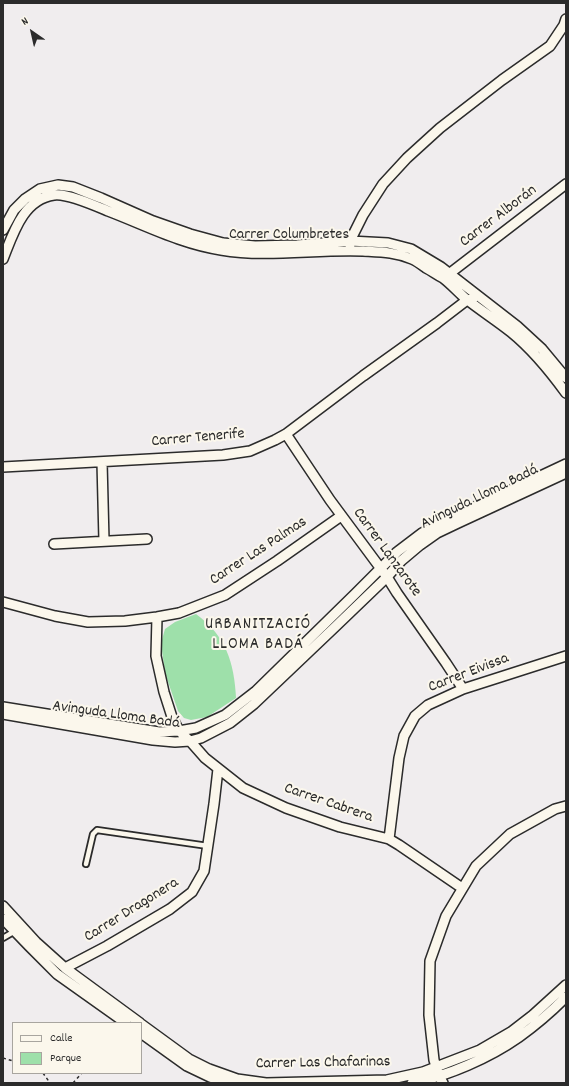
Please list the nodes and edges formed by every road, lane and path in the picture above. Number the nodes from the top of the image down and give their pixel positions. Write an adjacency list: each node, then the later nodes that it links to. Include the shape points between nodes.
1 (566, 19): 4 (street, Carrer Columbretes, via 550,46 446,123 407,158 383,184)
2 (566, 184): 7 (street, Carrer Alborán)
3 (3, 230): 4 (street, Carrer Columbretes, via 14,210 25,199 40,189 58,185 73,187 190,234 223,242 256,246)
4 (350, 241): 5 (street); 7 (street, Carrer Columbretes, via 388,243 410,249 440,266)
5 (349, 251): 6 (street, Carrer Columbretes, via 240,253 220,250 187,243 92,204 55,195 42,198 24,214 14,229); 7 (street, Carrer Columbretes, via 389,252 413,259)
6 (3, 259)
7 (446, 276): 8 (street, Carrer Columbretes); 9 (street, Carrer Columbretes)
8 (480, 297): 9 (street); 10 (street, Carrer Columbretes, via 542,349)
9 (468, 300): 11 (street, Carrer Columbretes, via 512,333 534,354); 12 (street, Carrer Tenerife)
10 (566, 378)
11 (566, 393)
12 (286, 434): 13 (street, Carrer Tenerife, via 250,451); 17 (street, Carrer Lanzarote)
13 (102, 462): 15 (street, Carrer Tenerife); 19 (street)
14 (566, 464): 21 (street, Avinguda Lloma Badá, via 422,533)
15 (3, 467)
16 (566, 474): 22 (street, Avinguda Lloma Badá, via 438,533 401,561)
17 (342, 516): 21 (street, Carrer Lanzarote); 24 (street, Carrer Las Palmas, via 225,595 179,614)
18 (147, 539): 19 (street)
19 (104, 541): 20 (street)
20 (54, 544)
21 (381, 568): 22 (street, Carrer Lanzarote); 29 (street, Avinguda Lloma Badá, via 256,691 225,715 196,728)
22 (387, 577): 26 (street, Carrer Lanzarote); 30 (street, Avinguda Lloma Badá, via 254,704 230,723)
23 (3, 602): 24 (street, Carrer Las Palmas, via 88,622)
24 (157, 618): 29 (street, Carrer Cabrera, via 156,656 164,692)
25 (566, 656): 26 (street, Carrer Eivissa)
26 (463, 689): 33 (street, Carrer Eivissa, via 428,705 415,716 404,736)
27 (3, 707): 29 (street, Avinguda Lloma Badá, via 159,732)
28 (3, 714): 30 (street, Avinguda Lloma Badá, via 153,740)
29 (180, 731): 30 (street, Carrer Cabrera)
30 (190, 741): 31 (street, Carrer Cabrera)
31 (218, 769): 33 (street, Carrer Cabrera, via 243,788 286,808 340,827); 34 (street, Carrer Dragonera)
32 (566, 806): 36 (street, via 555,809 510,834 476,866)
33 (389, 839): 36 (street, Carrer Cabrera)
34 (208, 846): 35 (lane, via 97,830 93,834); 41 (street, Carrer Dragonera, via 204,870 192,892 170,909)
35 (86, 864)
36 (462, 888): 50 (street, via 446,916 430,961 429,1015 434,1060)
37 (3, 906): 41 (street, Carrer Las Chafarinas, via 36,942)
38 (3, 919): 39 (street)
39 (14, 931): 40 (lane); 44 (street, via 57,974)
40 (3, 938)
41 (65, 968): 45 (street, Carrer Las Chafarinas)
42 (566, 985): 50 (street, Carrer Las Chafarinas, via 511,1032)
43 (566, 997): 50 (street, Carrer Las Chafarinas, via 519,1037 481,1059)
44 (125, 1022)
45 (139, 1022)
46 (142, 1024): 51 (street, Carrer Las Chafarinas, via 190,1059)
47 (142, 1034): 54 (street, via 187,1066)
48 (44, 1074): 52 (path)
49 (81, 1074): 53 (path)
50 (439, 1076): 51 (street, Carrer Las Chafarinas, via 423,1072 387,1080 266,1083); 55 (street, Carrer Las Chafarinas)
51 (236, 1081)
52 (50, 1083)
53 (72, 1083)
54 (227, 1083)
55 (412, 1083)

